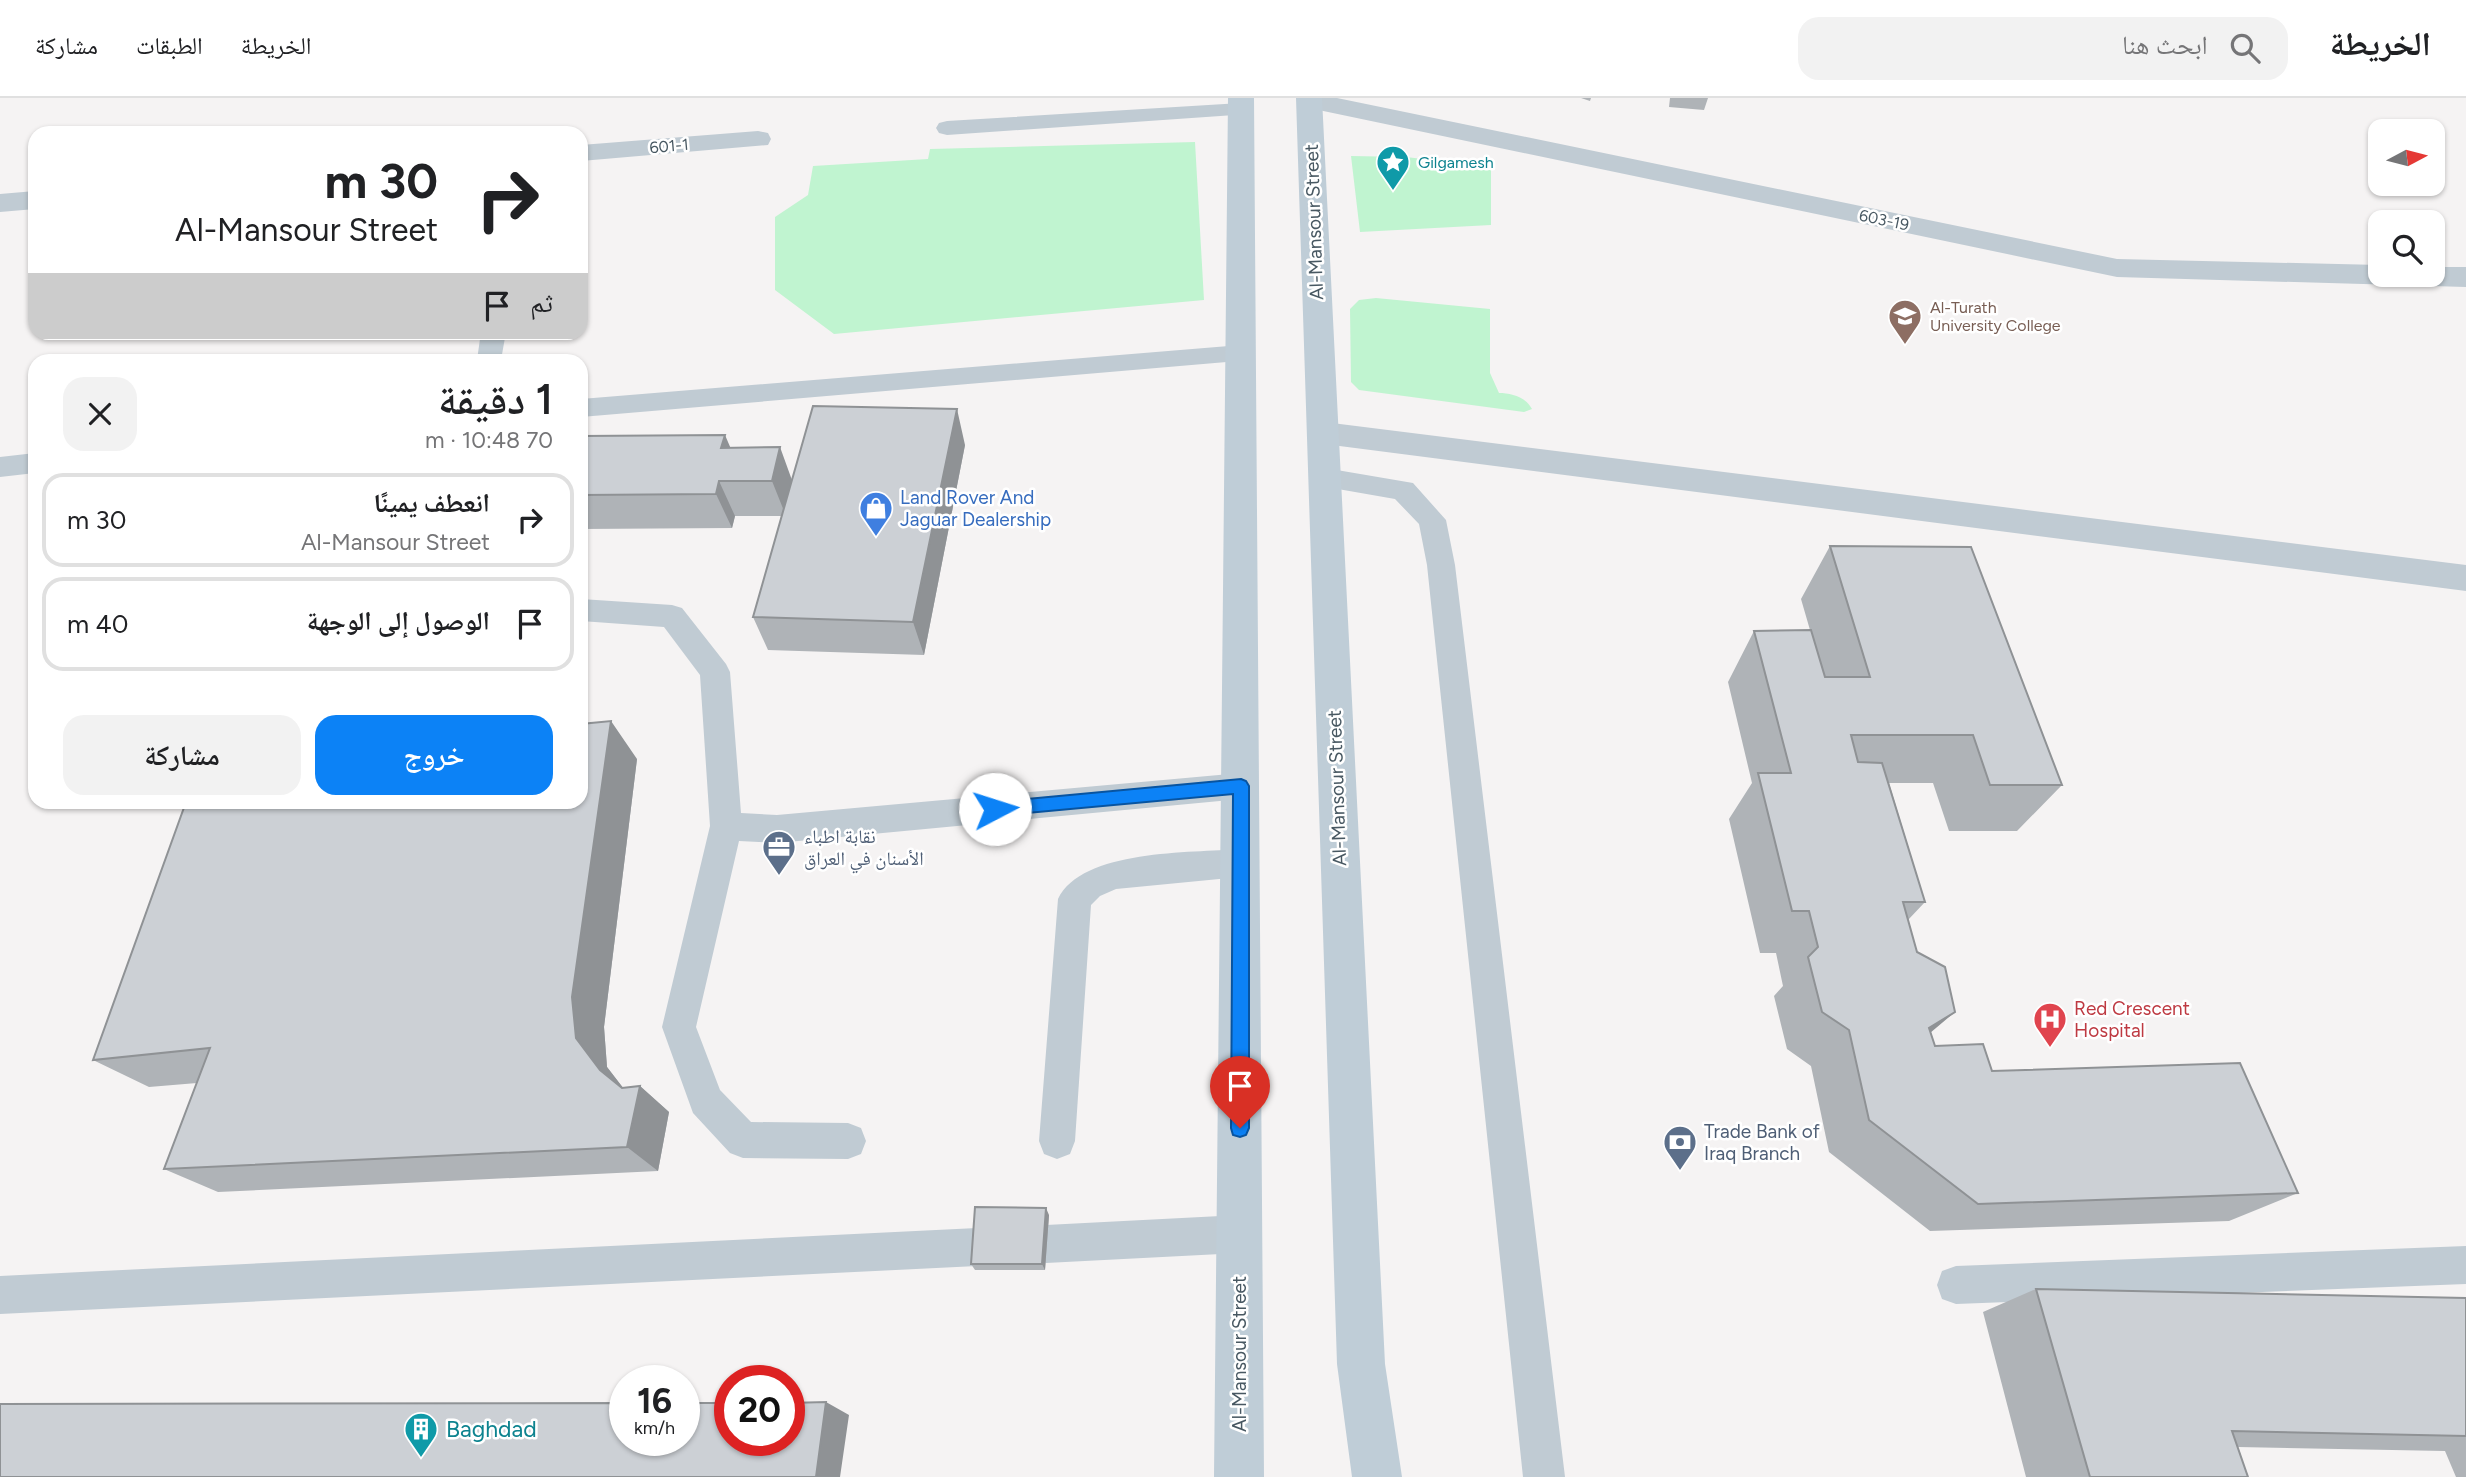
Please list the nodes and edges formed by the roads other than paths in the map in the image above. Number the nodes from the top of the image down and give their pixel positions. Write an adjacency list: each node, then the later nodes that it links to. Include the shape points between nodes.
1 (1309, 99): 8 (street, 603-19, via 2117,268); 11 (main road, Al-Mansour Street)
2 (1241, 104): 3 (lane); 9 (main road, Al-Mansour Street)
3 (947, 128)
4 (758, 139): 5 (street, 601-1)
5 (588, 152)
6 (28, 200): 7 (street)
7 (0, 202)
8 (2466, 277)
9 (1241, 354): 10 (lane); 17 (main road, Al-Mansour Street)
10 (588, 407)
11 (1324, 433): 14 (main road, Al-Mansour Street); 15 (street)
12 (28, 464): 13 (lane)
13 (0, 467)
14 (1325, 478): 29 (main road, Al-Mansour Street, via 1361,1364); 30 (lane, via 1403,490 1432,520 1441,565)
15 (2466, 578)
16 (588, 611): 18 (lane, via 672,617 715,672)
17 (1241, 786): 18 (lane, via 777,829); 19 (main road, Al-Mansour Street)
18 (726, 826): 20 (lane, via 679,1027 706,1101 743,1140)
19 (1240, 863): 21 (lane, via 1112,875 1088,886 1075,899); 22 (main road, Al-Mansour Street)
20 (848, 1141)
21 (1057, 1141)
22 (1240, 1234): 23 (lane); 28 (main road, Al-Mansour Street)
23 (1046, 1244)
24 (977, 1247): 27 (lane)
25 (2466, 1265): 26 (lane)
26 (1955, 1285)
27 (0, 1295)
28 (1239, 1477)
29 (1377, 1477)
30 (1544, 1477)

